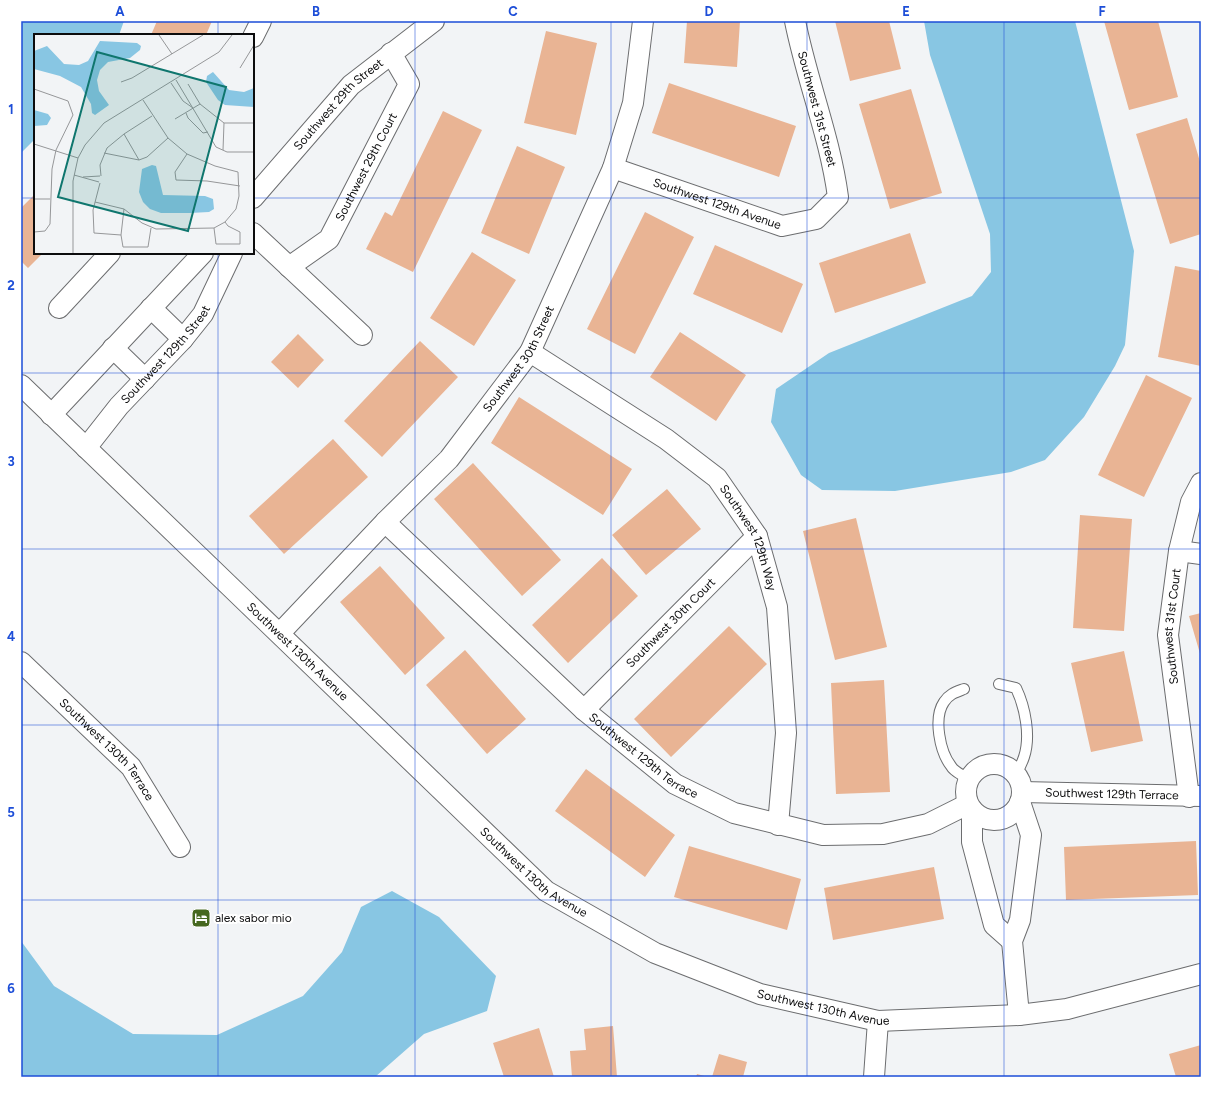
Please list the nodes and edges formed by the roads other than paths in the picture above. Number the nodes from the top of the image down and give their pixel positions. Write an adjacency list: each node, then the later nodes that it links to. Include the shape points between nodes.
1 (261, 21): 5 (street)
2 (434, 21): 6 (street, Southwest 29th Street)
3 (643, 21): 7 (street, Southwest 30th Street, via 633,103)
4 (795, 21): 9 (street, Southwest 31st Street, via 802,58 834,164)
5 (254, 35)
6 (391, 52): 8 (street, Southwest 29th Street, via 351,86); 14 (street, Southwest 29th Court, via 409,84 329,239)
7 (613, 168): 9 (street, Southwest 129th Avenue, via 782,226 816,219); 20 (street, Southwest 30th Street)
8 (254, 197)
9 (838, 197)
10 (254, 233): 14 (street)
11 (109, 254): 15 (street)
12 (202, 254): 16 (street)
13 (232, 254): 18 (street, Southwest 129th Street, via 203,314)
14 (289, 267): 17 (street)
15 (59, 308)
16 (151, 308): 18 (street); 19 (street)
17 (362, 335)
18 (183, 339): 21 (street, Southwest 129th Street)
19 (113, 348): 21 (street); 23 (street)
20 (530, 352): 26 (street, Southwest 30th Street, via 449,459); 27 (street, Southwest 129th Way, via 666,439 717,478)
21 (145, 379): 24 (street, Southwest 129th Street, via 119,406)
22 (21, 386): 23 (street, Southwest 130th Avenue)
23 (51, 415): 24 (street, Southwest 130th Avenue)
24 (86, 448): 30 (street, Southwest 130th Avenue)
25 (1201, 482): 28 (street, Southwest 31st Court, via 1191,502)
26 (385, 522): 30 (street, Southwest 30th Street); 34 (street, Southwest 129th Terrace)
27 (757, 536): 34 (street, Southwest 30th Court); 39 (street, Southwest 129th Way, via 777,607 786,733)
28 (1178, 551): 29 (street); 37 (street, Southwest 31st Court, via 1168,635)
29 (1201, 554)
30 (280, 633): 44 (street, Southwest 130th Avenue, via 546,891 656,953 760,994)
31 (21, 662): 40 (street, Southwest 130th Terrace, via 131,767)
32 (999, 684): 36 (lane, via 1016,688 1022,702 1026,741)
33 (964, 688): 35 (lane, via 952,693 939,712 939,740 952,768)
34 (584, 710): 39 (street, Southwest 129th Terrace, via 675,784 734,813)
35 (968, 779): 36 (street, via 982,766 1000,764 1009,768); 38 (street, via 966,792)
36 (1020, 789): 37 (street, Southwest 129th Terrace); 38 (street, via 1016,810 1008,817 989,820 979,817); 41 (street, via 1030,835 1020,920)
37 (1195, 797)
38 (970, 808): 39 (street, Southwest 129th Terrace, via 928,824 883,834 824,835); 41 (street, via 972,842 994,926)
39 (778, 825)
40 (180, 847)
41 (1012, 941): 43 (street)
42 (1201, 974): 43 (street, Southwest 130th Avenue, via 1067,1009)
43 (1019, 1015): 44 (street, Southwest 130th Avenue)
44 (878, 1021): 45 (street)
45 (874, 1077)

